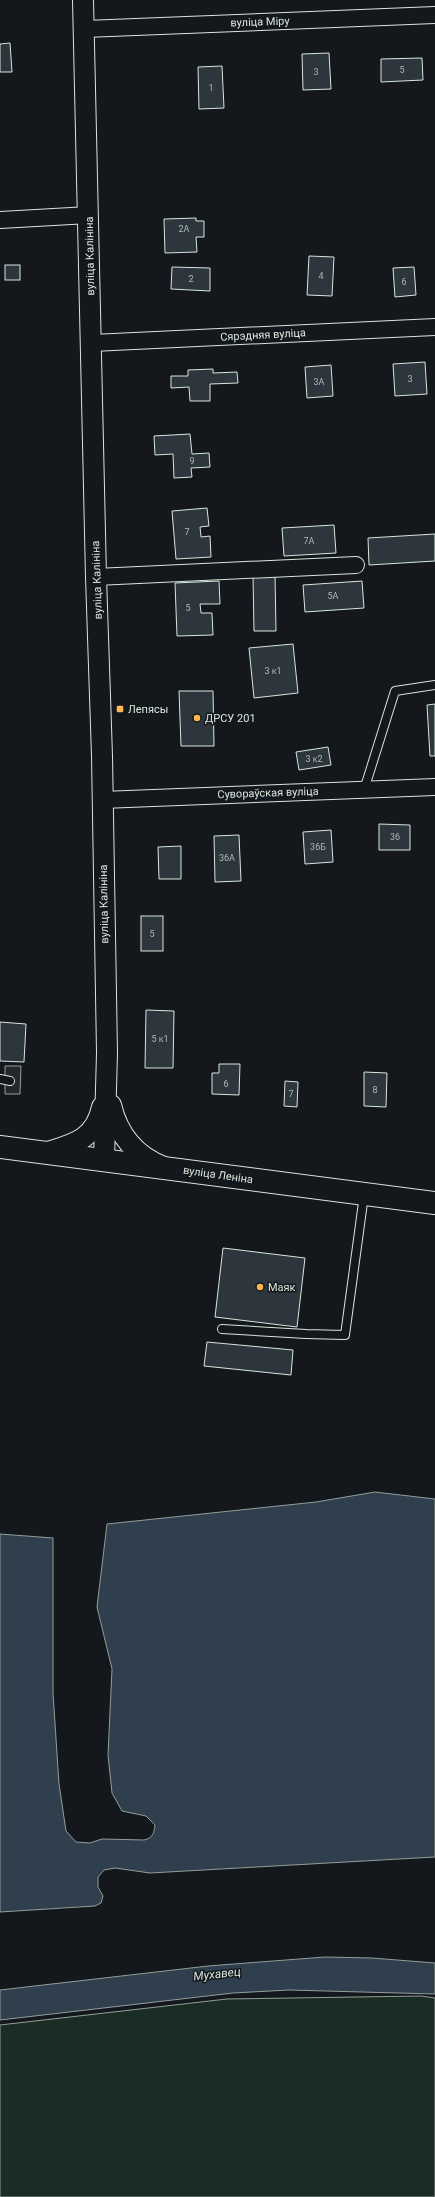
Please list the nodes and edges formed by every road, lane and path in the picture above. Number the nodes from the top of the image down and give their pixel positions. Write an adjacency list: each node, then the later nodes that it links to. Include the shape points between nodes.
1 (83, 0): 3 (street, вуліца Калініна)
2 (435, 15): 3 (street, вуліца Міру)
3 (85, 29): 4 (street, вуліца Калініна)
4 (89, 215): 5 (street); 7 (street, вуліца Калініна)
5 (0, 220)
6 (435, 327): 7 (street, Сярэдняя вуліца)
7 (92, 343): 9 (street, вуліца Калініна)
8 (356, 565): 9 (street)
9 (96, 577): 13 (street, вуліца Калініна, via 102,708)
10 (435, 685): 12 (lane, via 395,691)
11 (435, 787): 12 (street, Сувораўская вуліца)
12 (364, 790): 13 (street, Сувораўская вуліца)
13 (102, 800): 16 (street, вуліца Калініна)
14 (0, 1079): 15 (lane)
15 (10, 1081)
16 (107, 1088): 18 (street, via 101,1113 93,1130 73,1144); 19 (street, вуліца Калініна); 20 (street, via 114,1118 122,1136 133,1148 154,1163)
17 (0, 1147): 18 (main road, вуліца Леніна)
18 (45, 1153): 19 (main road, вуліца Леніна)
19 (104, 1160): 20 (main road, вуліца Леніна)
20 (169, 1169): 21 (main road, вуліца Леніна)
21 (364, 1195): 22 (main road, вуліца Леніна); 23 (lane, via 345,1334)
22 (435, 1203)
23 (222, 1328)

